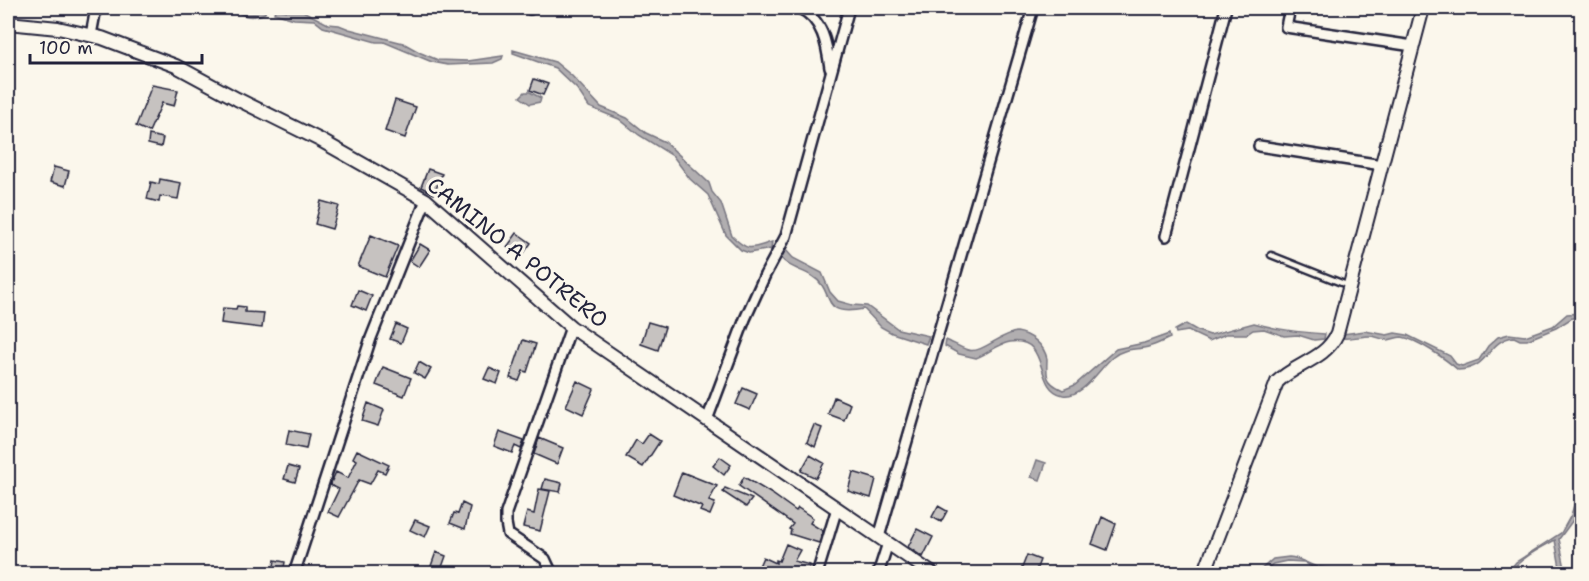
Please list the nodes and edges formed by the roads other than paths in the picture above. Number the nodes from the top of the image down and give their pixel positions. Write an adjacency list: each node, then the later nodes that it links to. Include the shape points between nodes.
1 (96, 8): 9 (street)
2 (799, 8): 11 (street, via 812,16 822,30)
3 (849, 8): 11 (street)
4 (1033, 8): 21 (street)
5 (1226, 8): 15 (street)
6 (1290, 8): 10 (street, via 1286,27)
7 (1423, 8): 10 (street)
8 (8, 23): 9 (street, CAMINO A POTRERO)
9 (91, 35): 14 (street, CAMINO A POTRERO, via 176,66)
10 (1413, 46): 13 (street)
11 (831, 74): 19 (street, via 786,236 745,319)
12 (1259, 146): 13 (street)
13 (1382, 165): 17 (street)
14 (426, 200): 18 (street, CAMINO A POTRERO); 22 (street, via 371,338)
15 (1166, 236)
16 (1271, 255): 17 (lane)
17 (1350, 286): 27 (street, via 1332,344 1277,382)
18 (571, 327): 19 (street, CAMINO A POTRERO); 23 (street, via 506,513 508,534 544,559)
19 (707, 420): 20 (street, CAMINO A POTRERO)
20 (837, 508): 21 (street, CAMINO A POTRERO); 24 (street)
21 (884, 540): 25 (street); 26 (street, CAMINO A POTRERO)
22 (294, 573)
23 (552, 573)
24 (817, 573)
25 (878, 573)
26 (933, 573)
27 (1204, 573)

